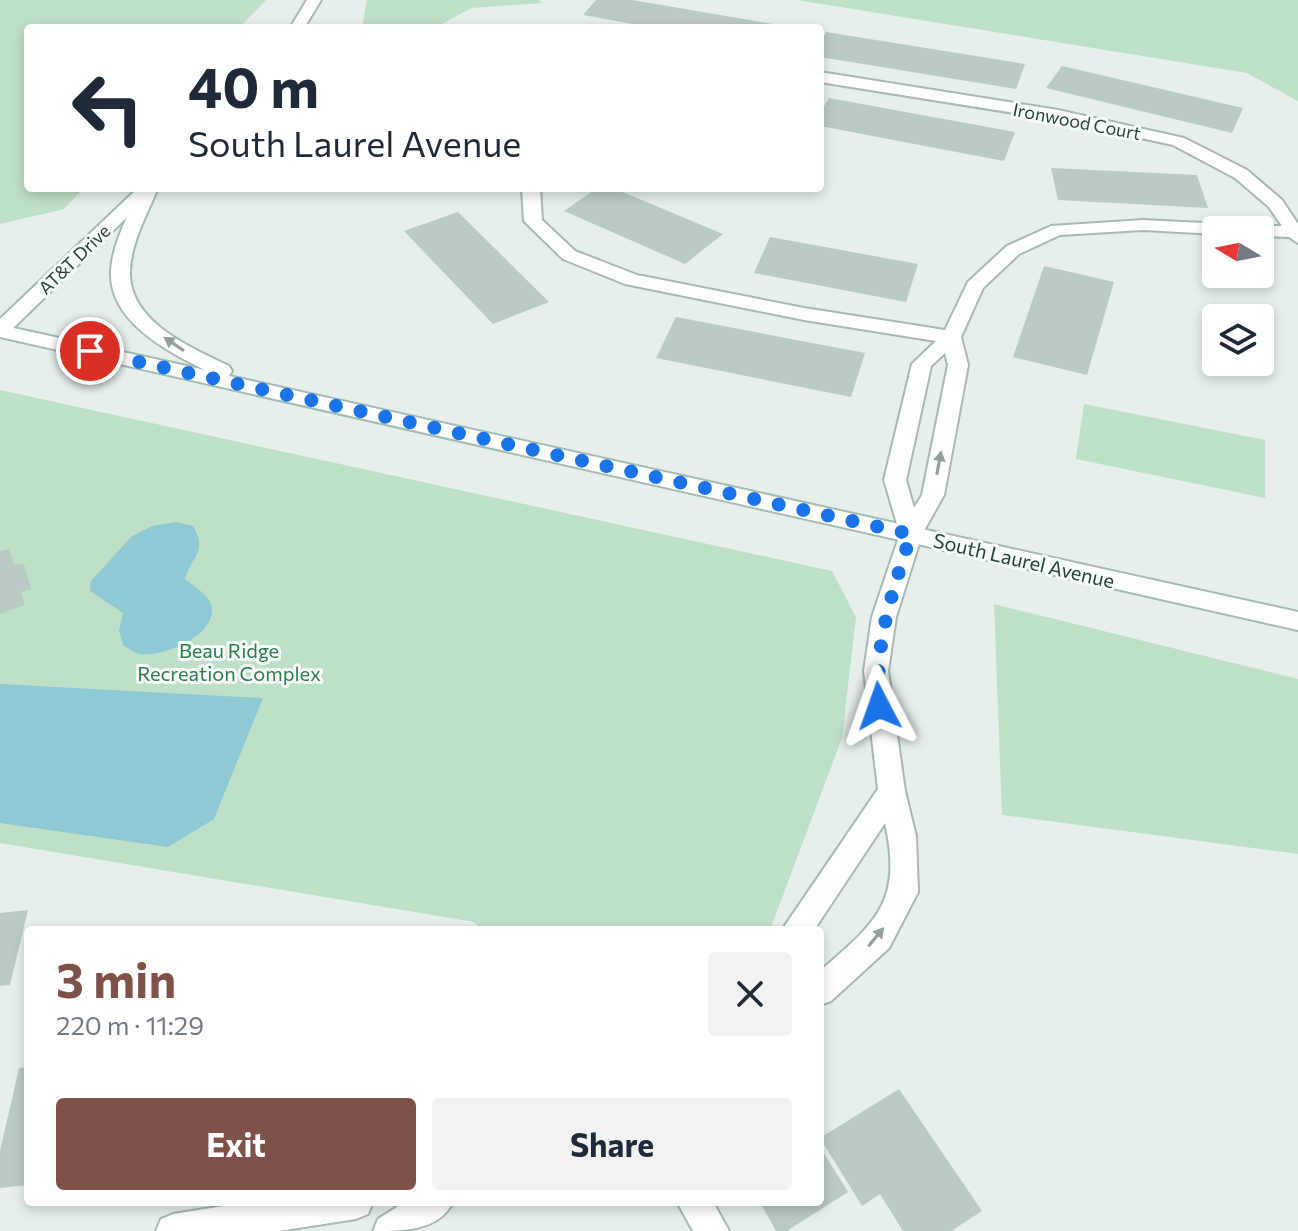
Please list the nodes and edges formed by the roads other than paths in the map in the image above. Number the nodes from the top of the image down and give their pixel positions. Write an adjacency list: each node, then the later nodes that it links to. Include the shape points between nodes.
1 (314, 0): 2 (street)
2 (299, 24)
3 (824, 78): 9 (street, Ironwood Court, via 1058,115 1178,141 1241,174 1276,204)
4 (145, 192): 10 (street, AT&T Drive)
5 (147, 192): 12 (street, one-way to 5, via 186,351 133,309 121,282 127,242)
6 (531, 192): 11 (street, via 533,221 569,255 632,280)
7 (1202, 228): 11 (street, via 1057,230 1013,250 975,286)
8 (1274, 233): 9 (street)
9 (1297, 235)
10 (0, 330): 12 (street, South Laurel Avenue)
11 (951, 337): 13 (street, via 922,364); 14 (street, via 958,365)
12 (269, 390): 15 (street, South Laurel Avenue)
13 (910, 415): 14 (street); 15 (street, via 895,480)
14 (947, 422): 15 (street, one-way to 14, via 933,495)
15 (911, 534): 16 (street, South Laurel Avenue); 17 (street, via 884,617 876,671)
16 (1298, 621)
17 (892, 791): 18 (street); 19 (street, one-way to 17, via 879,938 904,892 902,836)
18 (800, 926)
19 (824, 987)
20 (331, 1206): 23 (street)
21 (430, 1206): 24 (street)
22 (696, 1206): 25 (street)
23 (173, 1231)
24 (390, 1231)
25 (712, 1231)

